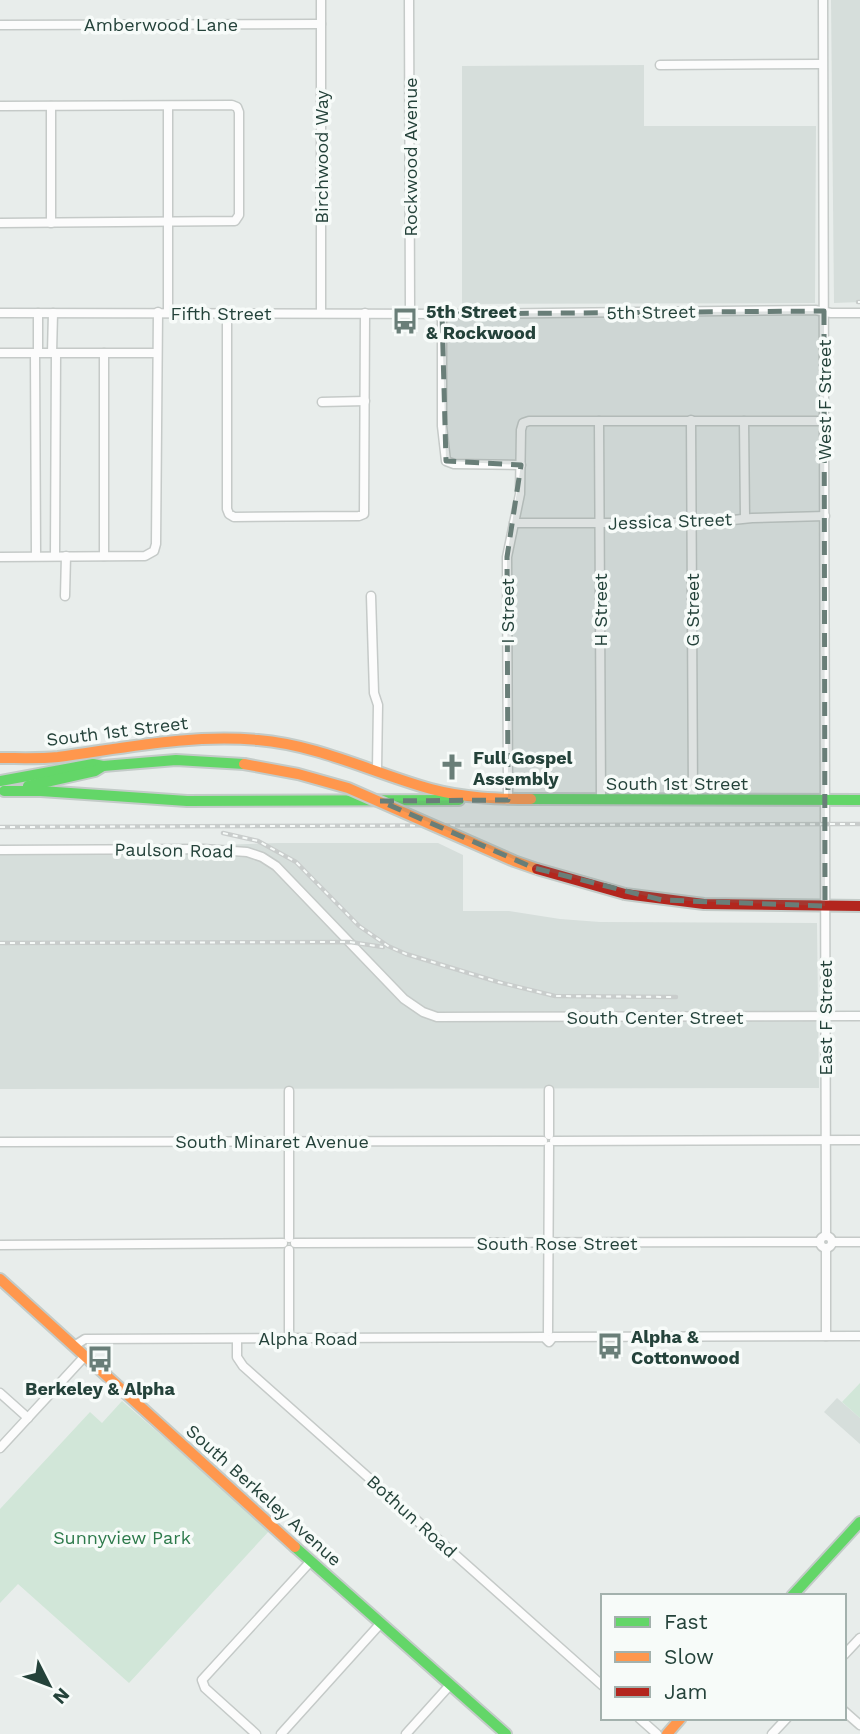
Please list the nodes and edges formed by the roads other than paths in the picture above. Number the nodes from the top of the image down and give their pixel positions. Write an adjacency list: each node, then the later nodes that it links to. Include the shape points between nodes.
1 (321, 0): 4 (street, Birchwood Way)
2 (409, 0): 23 (street, Rockwood Avenue)
3 (822, 0): 6 (street, West F Street)
4 (321, 24): 5 (street, Amberwood Lane); 21 (street, Birchwood Way)
5 (0, 25)
6 (822, 64): 7 (street); 16 (street, West F Street)
7 (660, 65)
8 (0, 106): 9 (street)
9 (51, 106): 10 (street); 12 (street)
10 (168, 106): 13 (street); 13 (street, via 232,105 239,112 237,220)
11 (0, 223): 12 (street)
12 (51, 223): 13 (street)
13 (168, 223): 15 (street)
14 (158, 312): 15 (street, Fifth Street); 19 (street, Fifth Street); 28 (street)
15 (168, 312): 20 (street, Fifth Street)
16 (824, 312): 24 (street, 5th Street); 25 (street, 5th Street); 38 (street, West F Street)
17 (0, 313): 18 (street, Fifth Street)
18 (38, 313): 19 (street, Fifth Street); 26 (street)
19 (53, 313): 27 (street)
20 (227, 313): 21 (street, Fifth Street); 33 (street, via 229,514 364,513)
21 (321, 313): 22 (street, Fifth Street)
22 (365, 313): 23 (street, Fifth Street); 33 (street)
23 (410, 313): 25 (street, Fifth Street)
24 (860, 313)
25 (442, 314): 39 (street, via 445,458 448,463)
26 (38, 338): 27 (street); 30 (street)
27 (53, 338): 31 (street)
28 (157, 352): 32 (street); 49 (street, via 156,544 145,556)
29 (0, 353): 30 (street)
30 (37, 353): 31 (street); 46 (street)
31 (54, 353): 32 (street); 47 (street)
32 (104, 353): 49 (street)
33 (365, 401): 34 (street)
34 (322, 402)
35 (691, 420): 36 (street); 37 (street); 43 (street, G Street)
36 (599, 421): 39 (street, I Street, via 523,423); 44 (street, H Street)
37 (744, 421): 38 (street); 41 (street)
38 (824, 421): 40 (street, West F Street)
39 (521, 464): 42 (street, I Street)
40 (825, 516): 41 (street, Jessica Street); 60 (street, West F Street)
41 (745, 518): 43 (street, Jessica Street)
42 (514, 523): 44 (street, Jessica Street); 57 (street, I Street, via 507,557)
43 (692, 523): 44 (street, Jessica Street); 59 (street, G Street)
44 (599, 524): 58 (street, H Street)
45 (0, 556): 46 (street)
46 (36, 556): 47 (street)
47 (55, 556): 48 (street)
48 (65, 556): 49 (street); 50 (street)
49 (104, 556)
50 (65, 596)
51 (371, 596): 53 (street)
52 (0, 758): 53 (street, South 1st Street, via 55,757 163,741 236,738 313,748)
53 (377, 769): 54 (street, South 1st Street)
54 (407, 781): 56 (street, South 1st Street); 62 (street, via 405,796)
55 (1, 788): 62 (street, via 187,801); 64 (street, bridge, via 103,766 176,760 244,764 348,788 514,861 625,894 704,904)
56 (485, 799): 57 (street, South 1st Street); 62 (street)
57 (508, 800): 58 (street, South 1st Street)
58 (601, 800): 59 (street, South 1st Street)
59 (693, 800): 60 (street, South 1st Street)
60 (825, 800): 61 (street, South 1st Street); 64 (street, East F Street)
61 (860, 800)
62 (398, 802)
63 (0, 849): 68 (street, Paulson Road, via 203,849 257,855 286,874 410,1004 430,1015)
64 (825, 906): 65 (street); 66 (street, East F Street)
65 (860, 906)
66 (825, 1016): 67 (street, South Center Street); 68 (street, South Center Street); 71 (street, East F Street)
67 (860, 1016)
68 (450, 1018)
69 (549, 1090): 74 (street)
70 (289, 1091): 73 (street)
71 (825, 1140): 72 (street, South Minaret Avenue); 74 (street, South Minaret Avenue); 76 (street, East F Street)
72 (860, 1140)
73 (289, 1141): 74 (street, South Minaret Avenue); 75 (street, South Minaret Avenue); 79 (street)
74 (549, 1141): 78 (street)
75 (0, 1142)
76 (826, 1242): 77 (street, South Rose Street); 78 (street, South Rose Street); 83 (street, East F Street)
77 (860, 1242)
78 (549, 1243): 79 (street, South Rose Street); 82 (street)
79 (289, 1244): 80 (street, South Rose Street); 86 (street)
80 (0, 1245)
81 (0, 1279): 87 (street, South Berkeley Avenue)
82 (549, 1335): 83 (street, Alpha Road); 86 (street, Alpha Road)
83 (826, 1336): 84 (street, Alpha Road)
84 (860, 1336)
85 (237, 1339): 86 (street, Alpha Road); 87 (street, Alpha Road, via 85,1339); 98 (street, Bothun Road, via 241,1364)
86 (289, 1339)
87 (74, 1346): 88 (street, South Berkeley Avenue)
88 (85, 1356): 90 (street); 93 (street, South Berkeley Avenue)
89 (0, 1393): 90 (street)
90 (27, 1418): 91 (street)
91 (0, 1448)
92 (860, 1522): 94 (street)
93 (311, 1561): 95 (street, South Berkeley Avenue); 105 (street, via 202,1683)
94 (794, 1594)
95 (381, 1623): 99 (street, South Berkeley Avenue); 106 (street)
96 (860, 1638): 97 (street)
97 (846, 1653)
98 (601, 1684)
99 (450, 1685): 107 (street); 108 (street, South Berkeley Avenue)
100 (846, 1713): 104 (street)
101 (641, 1720): 109 (street)
102 (679, 1720): 110 (street)
103 (785, 1720): 111 (street)
104 (860, 1725)
105 (256, 1734)
106 (281, 1734)
107 (405, 1734)
108 (506, 1734)
109 (657, 1734)
110 (667, 1734)
111 (772, 1734)

